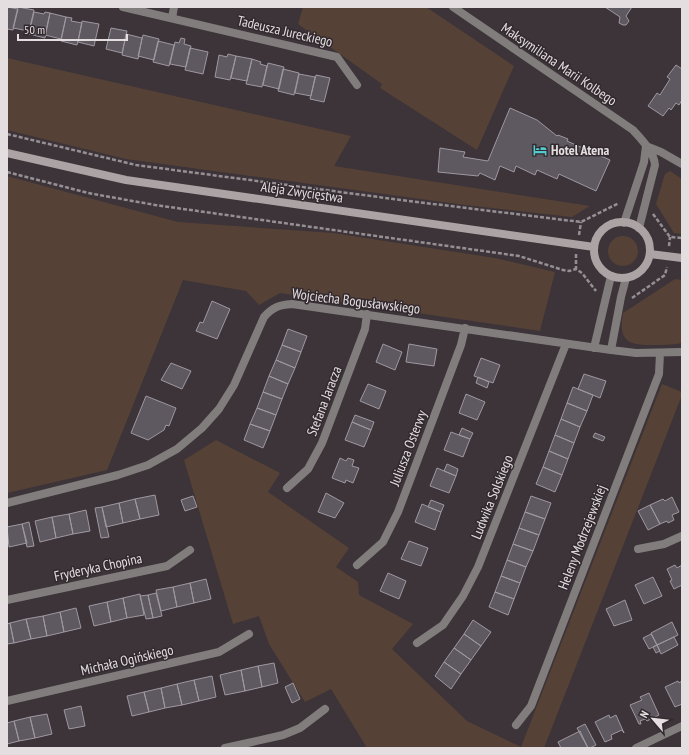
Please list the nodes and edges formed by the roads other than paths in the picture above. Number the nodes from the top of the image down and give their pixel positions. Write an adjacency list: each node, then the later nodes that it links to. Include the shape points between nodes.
1 (123, 7): 4 (street, Tadeusza Jureckiego)
2 (174, 7): 4 (street)
3 (453, 7): 6 (street, Maksymiliana Marii Kolbego, via 633,130)
4 (172, 18): 5 (street, Tadeusza Jureckiego, via 337,57)
5 (356, 85)
6 (646, 146): 8 (street, Maksymiliana Marii Kolbego); 9 (street, via 644,162); 10 (street, Maksymiliana Marii Kolbego, via 654,156 655,165)
7 (7, 153): 11 (main road, Aleja Zwycięstwa, via 126,180)
8 (682, 164)
9 (624, 223): 10 (main road); 11 (main road, via 615,223 607,227)
10 (639, 228): 12 (main road, via 648,241)
11 (594, 247): 14 (main road, via 598,265)
12 (650, 254): 13 (main road); 15 (main road, via 641,271)
13 (682, 258)
14 (611, 276): 15 (main road); 19 (street)
15 (626, 278): 20 (street)
16 (368, 314): 17 (street, Wojciecha Bogusławskiego); 23 (street, Stefana Jaracza, via 365,329 322,443 308,469); 24 (street, Wojciecha Bogusławskiego, via 292,304 272,308 258,328 234,385 219,409 202,428 177,449 148,465 118,475)
17 (465, 328): 18 (street, Wojciecha Bogusławskiego); 28 (street, Juliusza Osterwy, via 461,345 398,512 383,542)
18 (566, 344): 19 (street, Wojciecha Bogusławskiego); 31 (street, Ludwika Solskiego, via 478,567 463,596 443,625)
19 (594, 348): 20 (street, Wojciecha Bogusławskiego)
20 (611, 350): 22 (street, Wojciecha Bogusławskiego)
21 (682, 352): 22 (street, Wojciecha Bogusławskiego)
22 (660, 353): 34 (street, Heleny Modrzejewskiej, via 659,374 531,706)
23 (287, 488)
24 (7, 503)
25 (682, 536): 26 (street, via 664,544)
26 (638, 549)
27 (190, 550): 29 (street, Fryderyka Chopina, via 167,566)
28 (357, 565)
29 (7, 600)
30 (249, 634): 32 (street, Michała Ogińskiego, via 219,652)
31 (417, 643)
32 (7, 701)
33 (325, 709): 36 (street, via 300,728 288,733)
34 (516, 724)
35 (682, 726): 37 (street)
36 (225, 748)
37 (636, 748)

